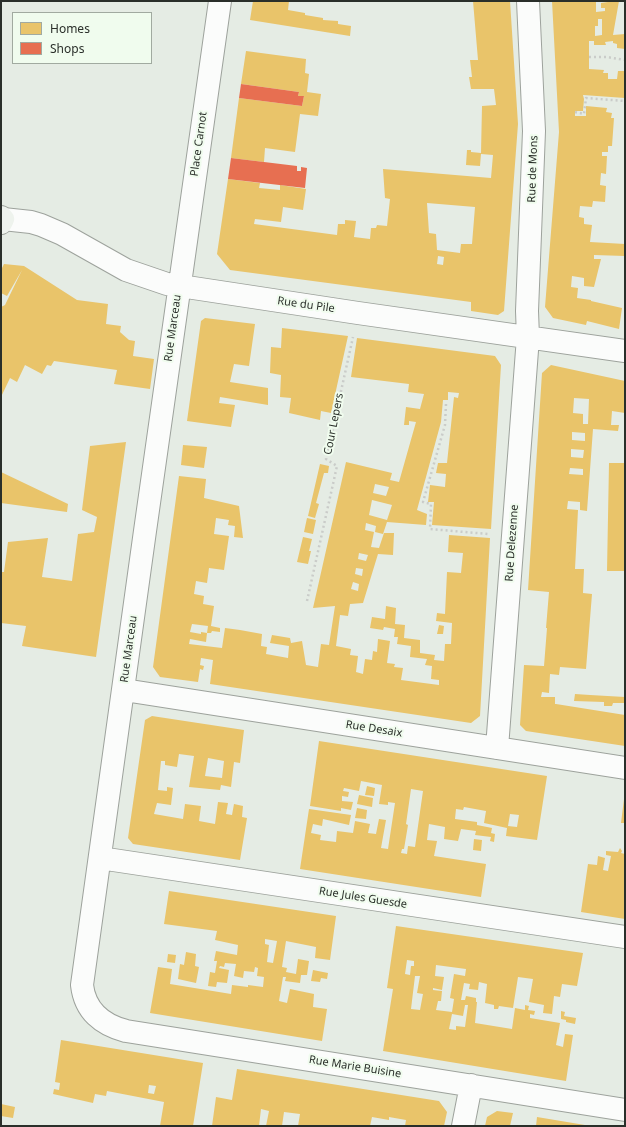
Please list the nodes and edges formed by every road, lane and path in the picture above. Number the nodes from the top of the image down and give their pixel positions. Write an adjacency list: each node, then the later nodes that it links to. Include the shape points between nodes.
1 (220, 1): 8 (street, Place Carnot)
2 (528, 1): 10 (street, Rue de Mons, via 534,131)
3 (589, 57): 4 (path)
4 (625, 60)
5 (625, 101): 6 (path, via 586,98 584,114)
6 (575, 112)
7 (2, 220): 8 (street, Rue du Pile, via 41,225 126,270)
8 (179, 286): 9 (street, Rue du Pile); 15 (street, Rue Marceau)
9 (358, 313): 10 (street, Rue du Pile); 14 (path, Cour Lepers, via 326,459 337,466)
10 (528, 337): 11 (street, Rue du Pile); 13 (street, Rue Delezenne)
11 (625, 351)
12 (446, 404): 13 (path, via 445,426 423,502 431,504 430,529)
13 (513, 536): 16 (street, Rue Delezenne)
14 (307, 601)
15 (124, 690): 16 (street, Rue Desaix); 18 (street, Rue Marceau)
16 (497, 748): 17 (street, Rue Desaix)
17 (625, 768)
18 (100, 858): 19 (street, Rue Jules Guesde); 20 (street, Rue Marceau, via 82,985 84,998)
19 (625, 937)
20 (91, 1010): 21 (street, Rue Marie Buisine, via 108,1025 126,1031)
21 (471, 1085): 22 (street, Rue Marie Buisine); 23 (street)
22 (625, 1110)
23 (463, 1126)

